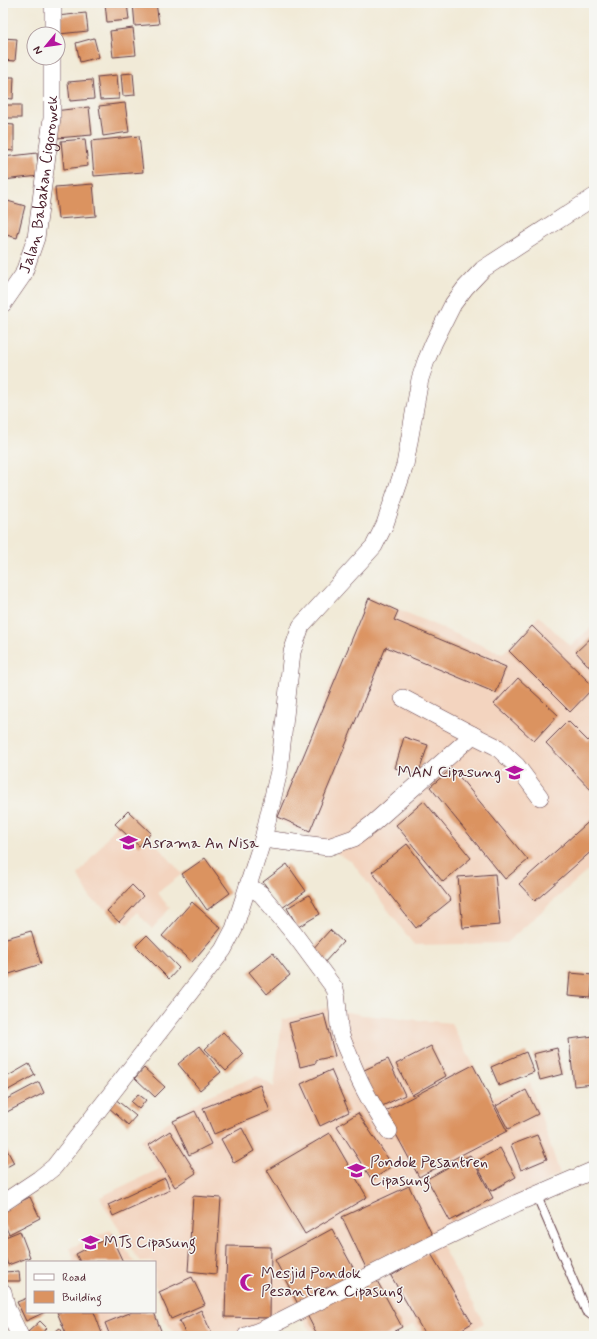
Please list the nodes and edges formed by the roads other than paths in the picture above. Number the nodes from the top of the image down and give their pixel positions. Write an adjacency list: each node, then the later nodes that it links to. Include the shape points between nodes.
1 (53, 3): 2 (street)
2 (52, 26)
3 (52, 66): 5 (street, Jalan Babakan Cigorowek, via 52,118 36,238 23,275)
4 (594, 197): 9 (street, via 483,268 453,304 420,379 405,465 385,524 374,546 301,626 292,652 279,771)
5 (3, 304)
6 (403, 698): 7 (street)
7 (473, 735): 8 (street, via 497,747 517,766); 9 (street, via 354,838 328,847)
8 (540, 797)
9 (263, 839): 10 (street)
10 (248, 886): 11 (street, via 261,894 272,907 334,989 342,1039 364,1091); 14 (street, via 234,929 223,950 54,1167)
11 (389, 1131)
12 (594, 1170): 13 (street)
13 (537, 1196): 17 (lane, via 586,1311); 19 (street, via 517,1203)
14 (3, 1203)
15 (3, 1292): 16 (street)
16 (5, 1310): 18 (street)
17 (594, 1318)
18 (20, 1336)
19 (246, 1336)

